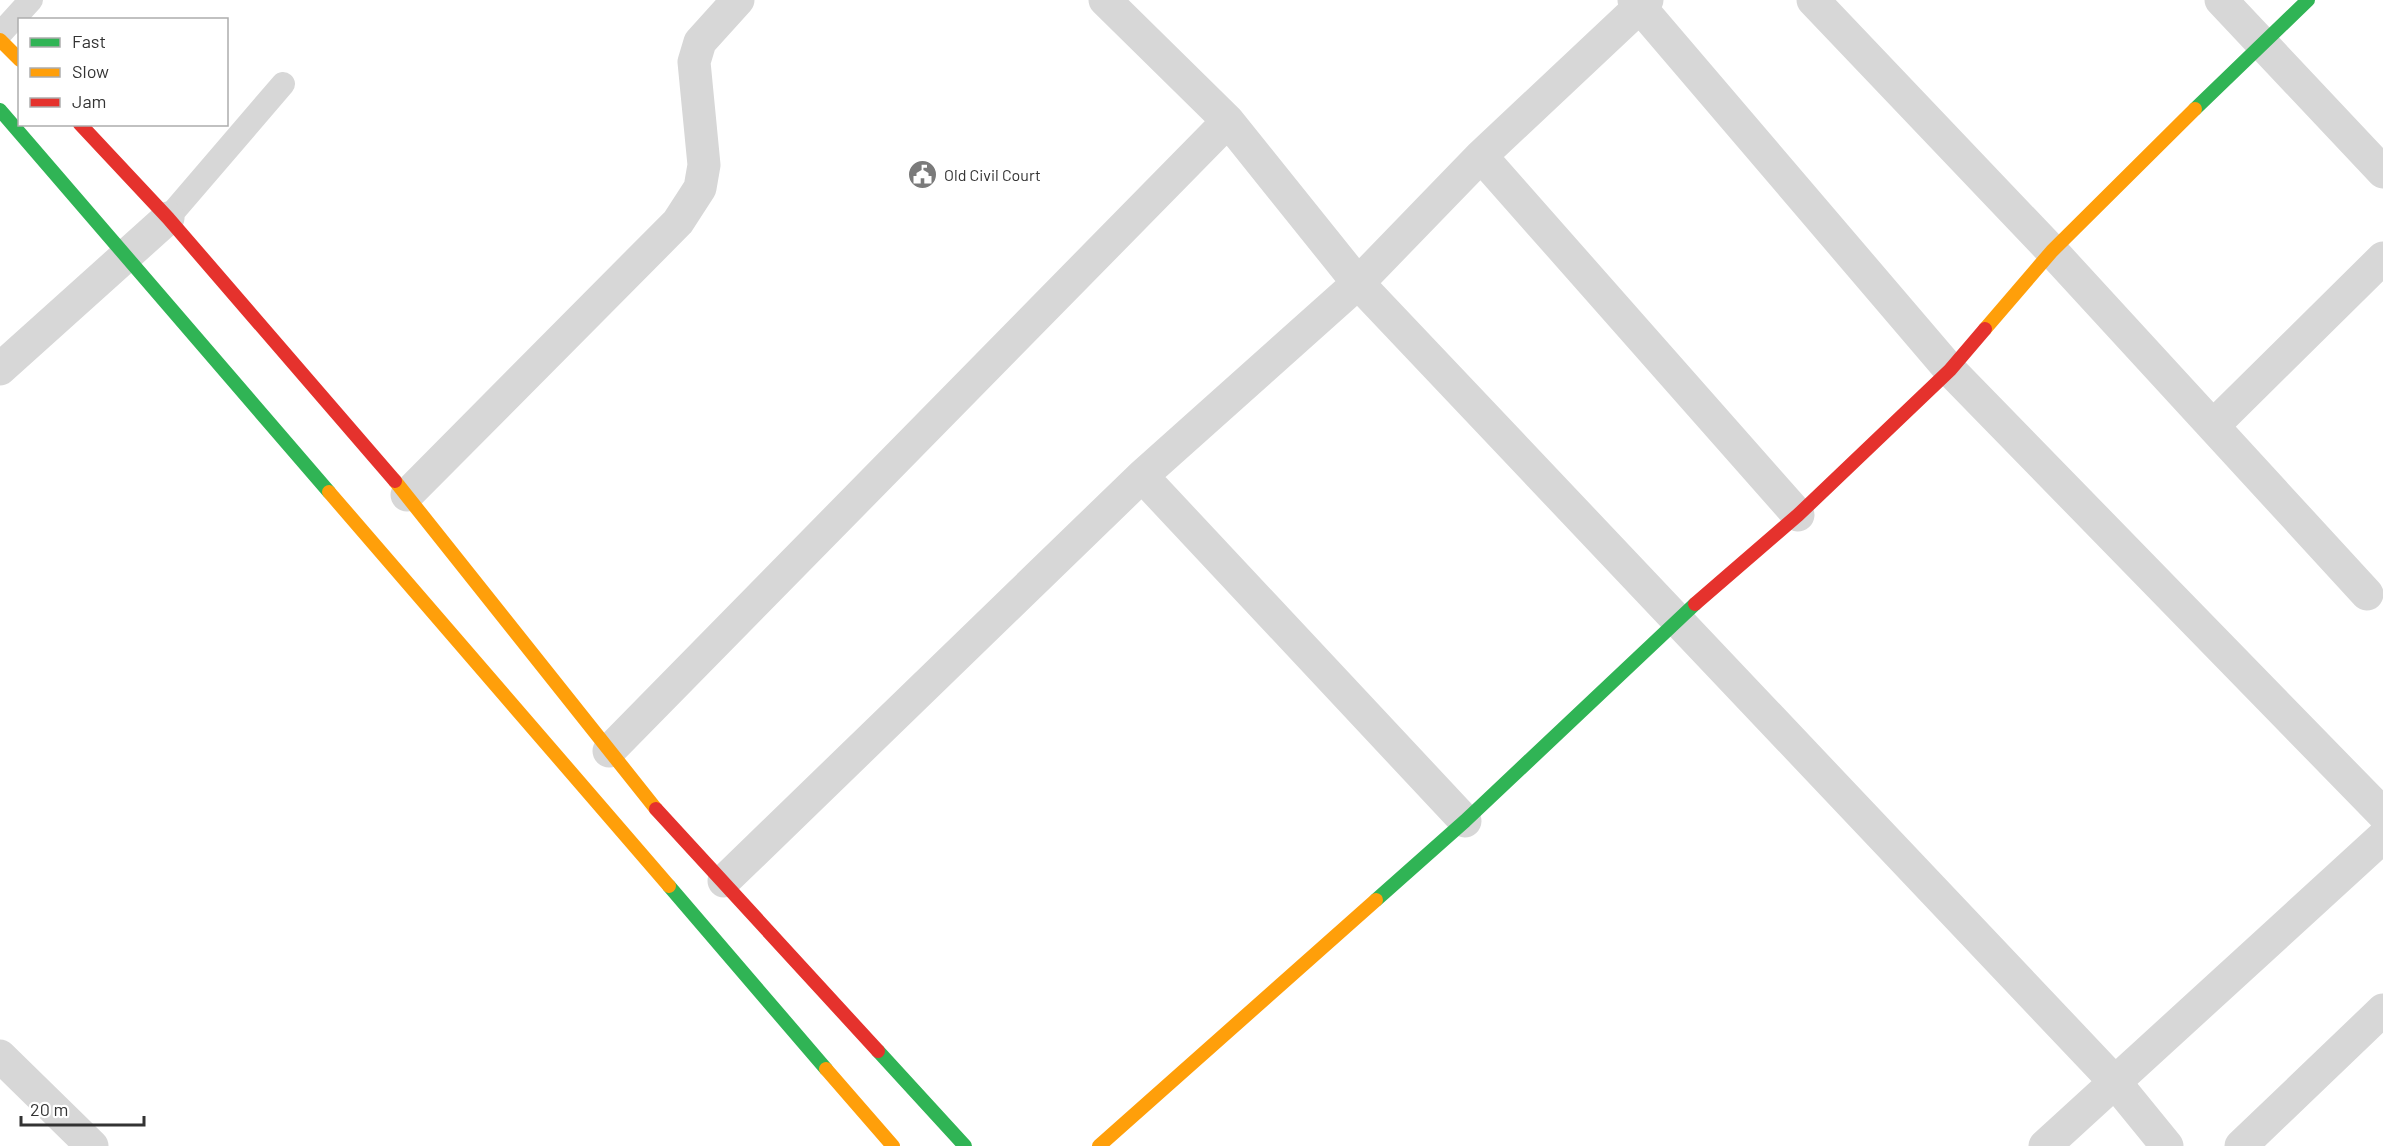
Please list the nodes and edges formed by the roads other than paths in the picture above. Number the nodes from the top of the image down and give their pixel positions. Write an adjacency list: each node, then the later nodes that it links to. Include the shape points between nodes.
1 (31, 0): 8 (lane)
2 (738, 0): 27 (street, via 700,42 694,62 704,165 700,188 678,222)
3 (1105, 0): 14 (street)
4 (1813, 0): 19 (street)
5 (2221, 0): 10 (street)
6 (2308, 0): 10 (street)
7 (1640, 2): 16 (street); 24 (street)
8 (0, 34)
9 (0, 40): 11 (street)
10 (2261, 43): 17 (street); 19 (street)
11 (18, 58)
12 (283, 84): 18 (lane)
13 (0, 110): 20 (street)
14 (1228, 121): 22 (street); 31 (street)
15 (82, 126): 18 (street)
16 (1481, 156): 22 (street); 28 (street)
17 (2383, 172)
18 (168, 218): 20 (street); 27 (street)
19 (2052, 251): 24 (street); 25 (street)
20 (124, 257): 23 (street); 40 (street)
21 (2383, 258): 25 (street)
22 (1358, 283): 26 (street); 30 (street)
23 (0, 369)
24 (1950, 370): 28 (street); 32 (street)
25 (2213, 426): 29 (street)
26 (1142, 476): 33 (street); 35 (street)
27 (407, 495): 31 (street)
28 (1798, 516): 30 (street)
29 (2367, 594)
30 (1678, 619): 33 (street); 38 (street)
31 (609, 751): 35 (street, via 656,809)
32 (2383, 814)
33 (1465, 821): 42 (street)
34 (2383, 837): 38 (street)
35 (724, 881): 41 (street)
36 (2383, 1010): 45 (street)
37 (0, 1056): 39 (street)
38 (2114, 1081): 43 (street); 44 (street)
39 (92, 1146)
40 (893, 1146)
41 (965, 1146)
42 (1099, 1146)
43 (2045, 1146)
44 (2167, 1146)
45 (2241, 1146)

